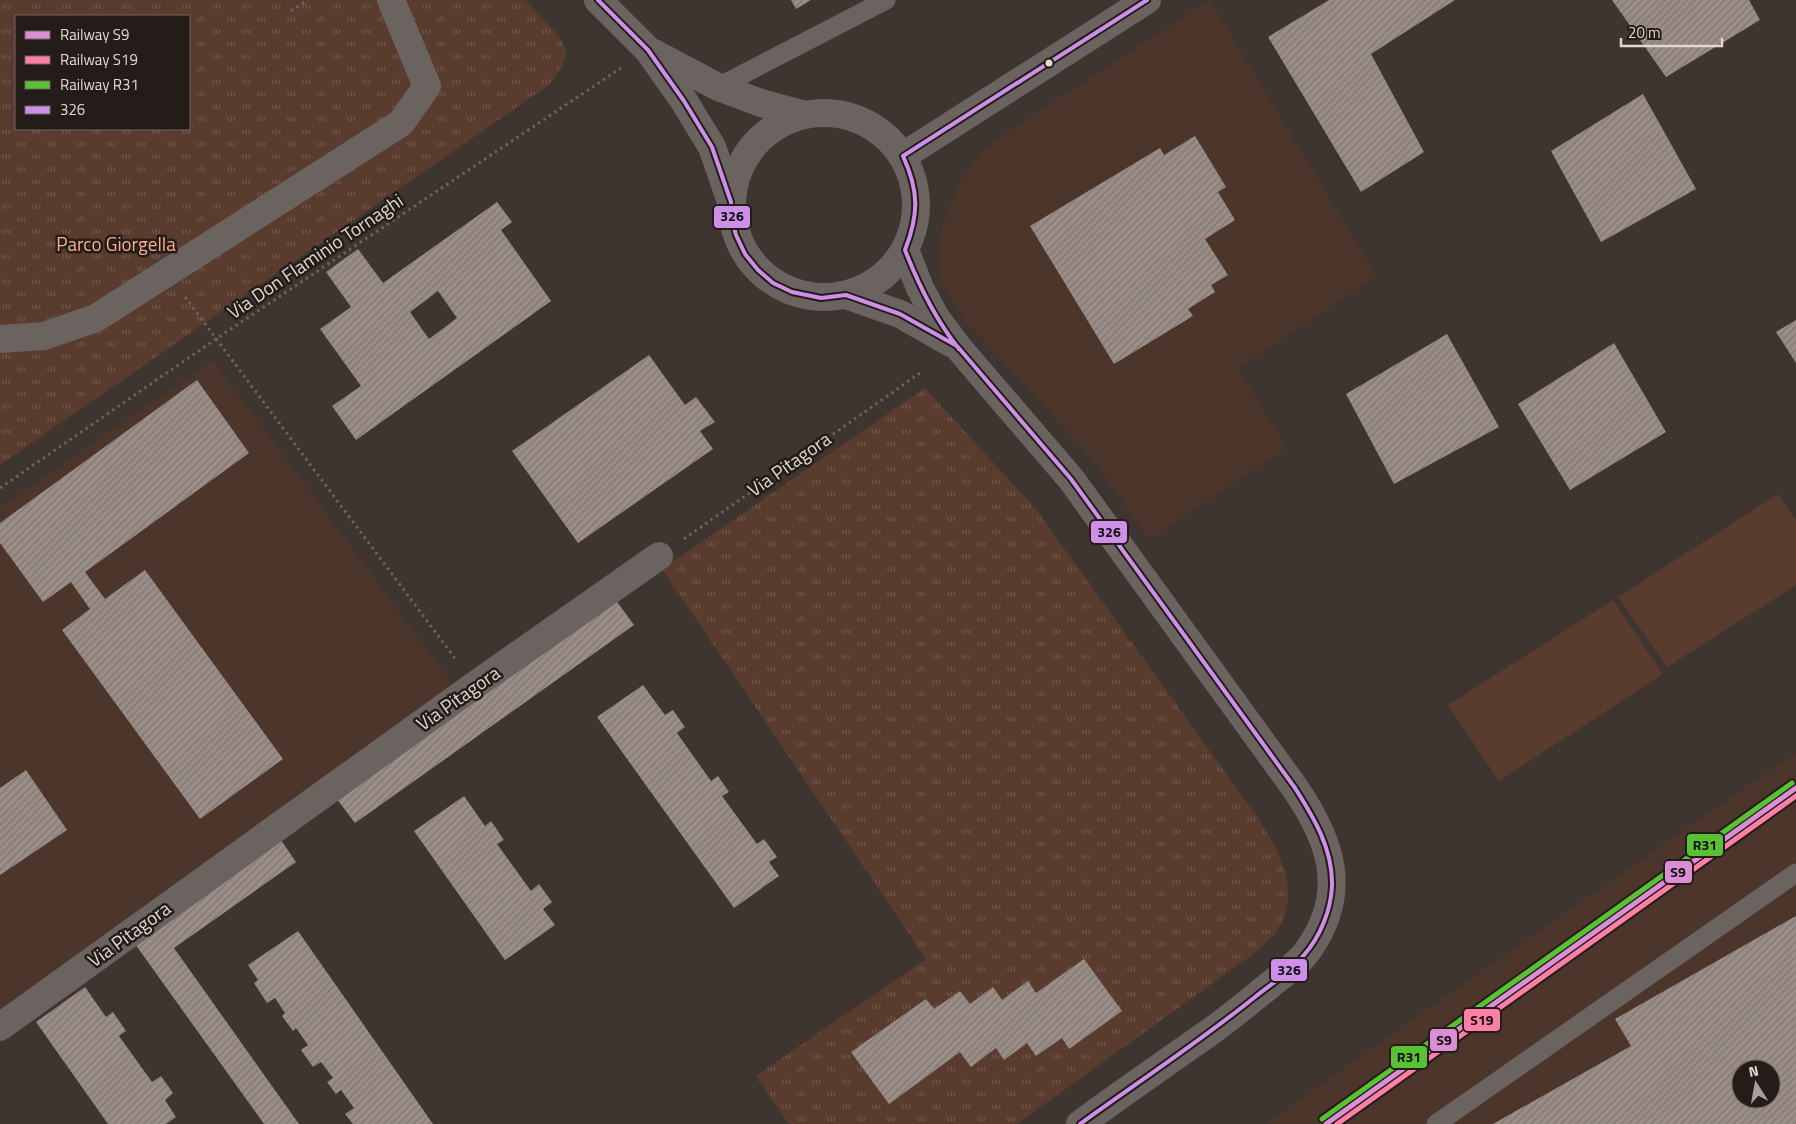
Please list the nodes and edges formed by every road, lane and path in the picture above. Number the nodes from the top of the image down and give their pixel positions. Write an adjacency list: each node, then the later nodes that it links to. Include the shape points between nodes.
1 (308, 0): 6 (path)
2 (391, 0): 13 (street, via 427,86 400,123)
3 (598, 0): 7 (street)
4 (886, 0): 8 (lane)
5 (1148, 0): 10 (street)
6 (291, 11)
7 (648, 50): 8 (street); 11 (street, via 712,147); 16 (path, Via Don Flaminio Tornaghi)
8 (718, 87): 9 (street)
9 (804, 115): 10 (street, via 831,113 850,116 869,124 892,142); 11 (street, via 785,121 753,146 734,182)
10 (903, 156): 12 (street, via 917,196 917,215)
11 (731, 202): 14 (street, via 736,235 745,254 773,283 792,292 821,298)
12 (906, 250): 14 (street, via 889,272 870,286); 17 (street, via 920,288 936,318)
13 (166, 273): 15 (street, via 96,318 44,336); 16 (path)
14 (846, 295): 17 (street, via 900,314)
15 (0, 339)
16 (216, 339): 19 (path, Via Don Flaminio Tornaghi); 21 (path)
17 (957, 346): 24 (street, via 1072,479 1313,814 1330,861 1332,888 1328,908 1321,930 1308,951 1229,1018)
18 (920, 373): 20 (path, Via Pitagora)
19 (0, 488)
20 (659, 556): 21 (street, Via Pitagora)
21 (475, 685): 23 (street, Via Pitagora)
22 (1796, 873): 25 (lane)
23 (0, 1026)
24 (1080, 1124)
25 (1436, 1124)

